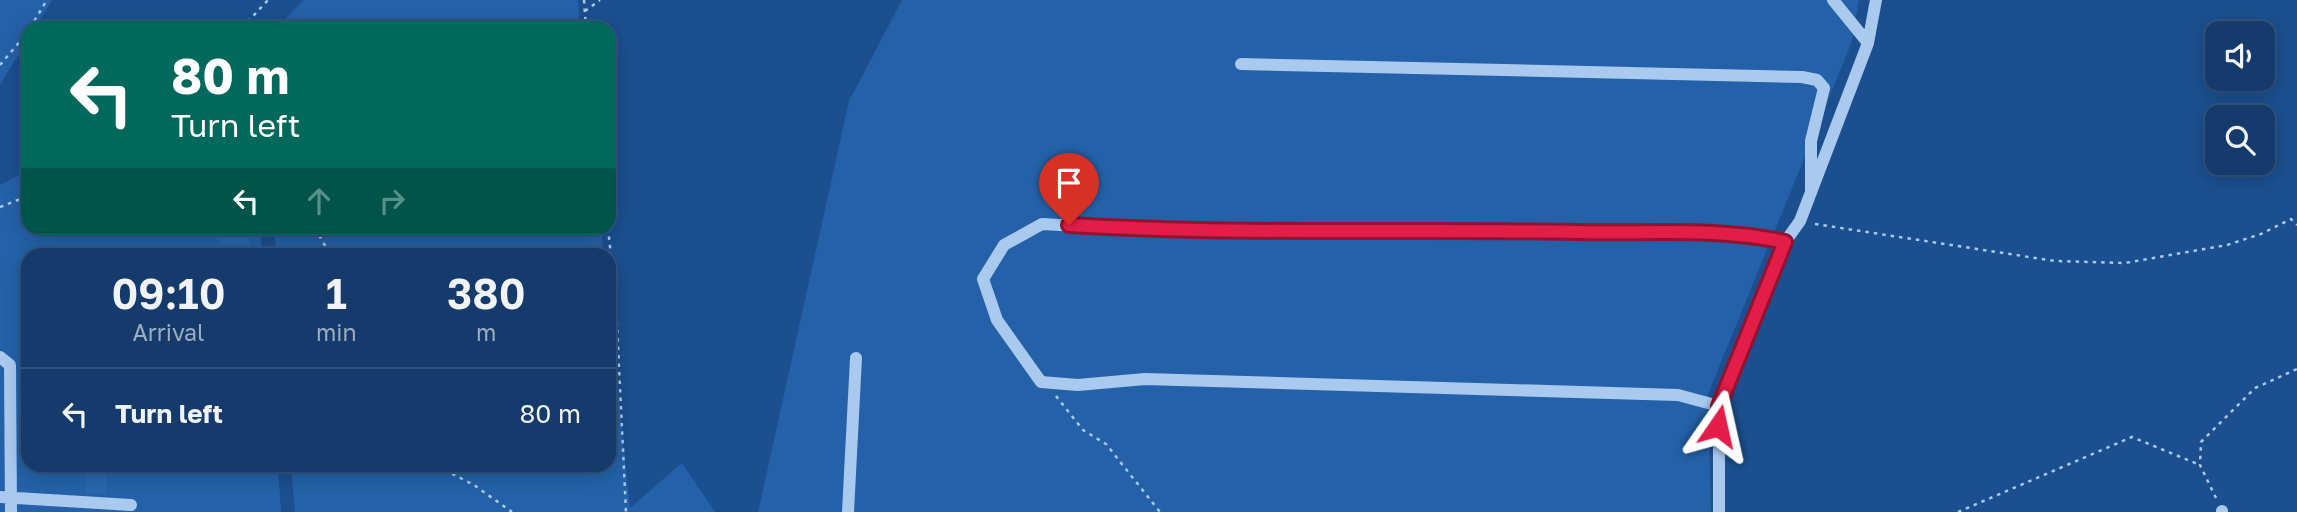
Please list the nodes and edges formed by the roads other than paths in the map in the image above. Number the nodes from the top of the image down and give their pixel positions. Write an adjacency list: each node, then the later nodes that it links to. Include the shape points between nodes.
1 (1833, 0): 3 (street)
2 (1876, 0): 3 (street)
3 (1868, 43): 5 (street)
4 (1241, 64): 5 (street, via 1817,80 1824,88 1811,141)
5 (1811, 192): 6 (street, via 1800,221)
6 (1785, 242): 9 (street); 9 (street, via 1760,236 1152,230 1042,224 1004,245 983,279 997,320 1041,382 1145,379 1664,394)
7 (0, 357): 10 (street, via 10,365)
8 (856, 358): 13 (street)
9 (1719, 406): 14 (street)
10 (6, 497): 11 (street); 12 (street)
11 (131, 505)
12 (11, 512)
13 (848, 512)
14 (1719, 512)

